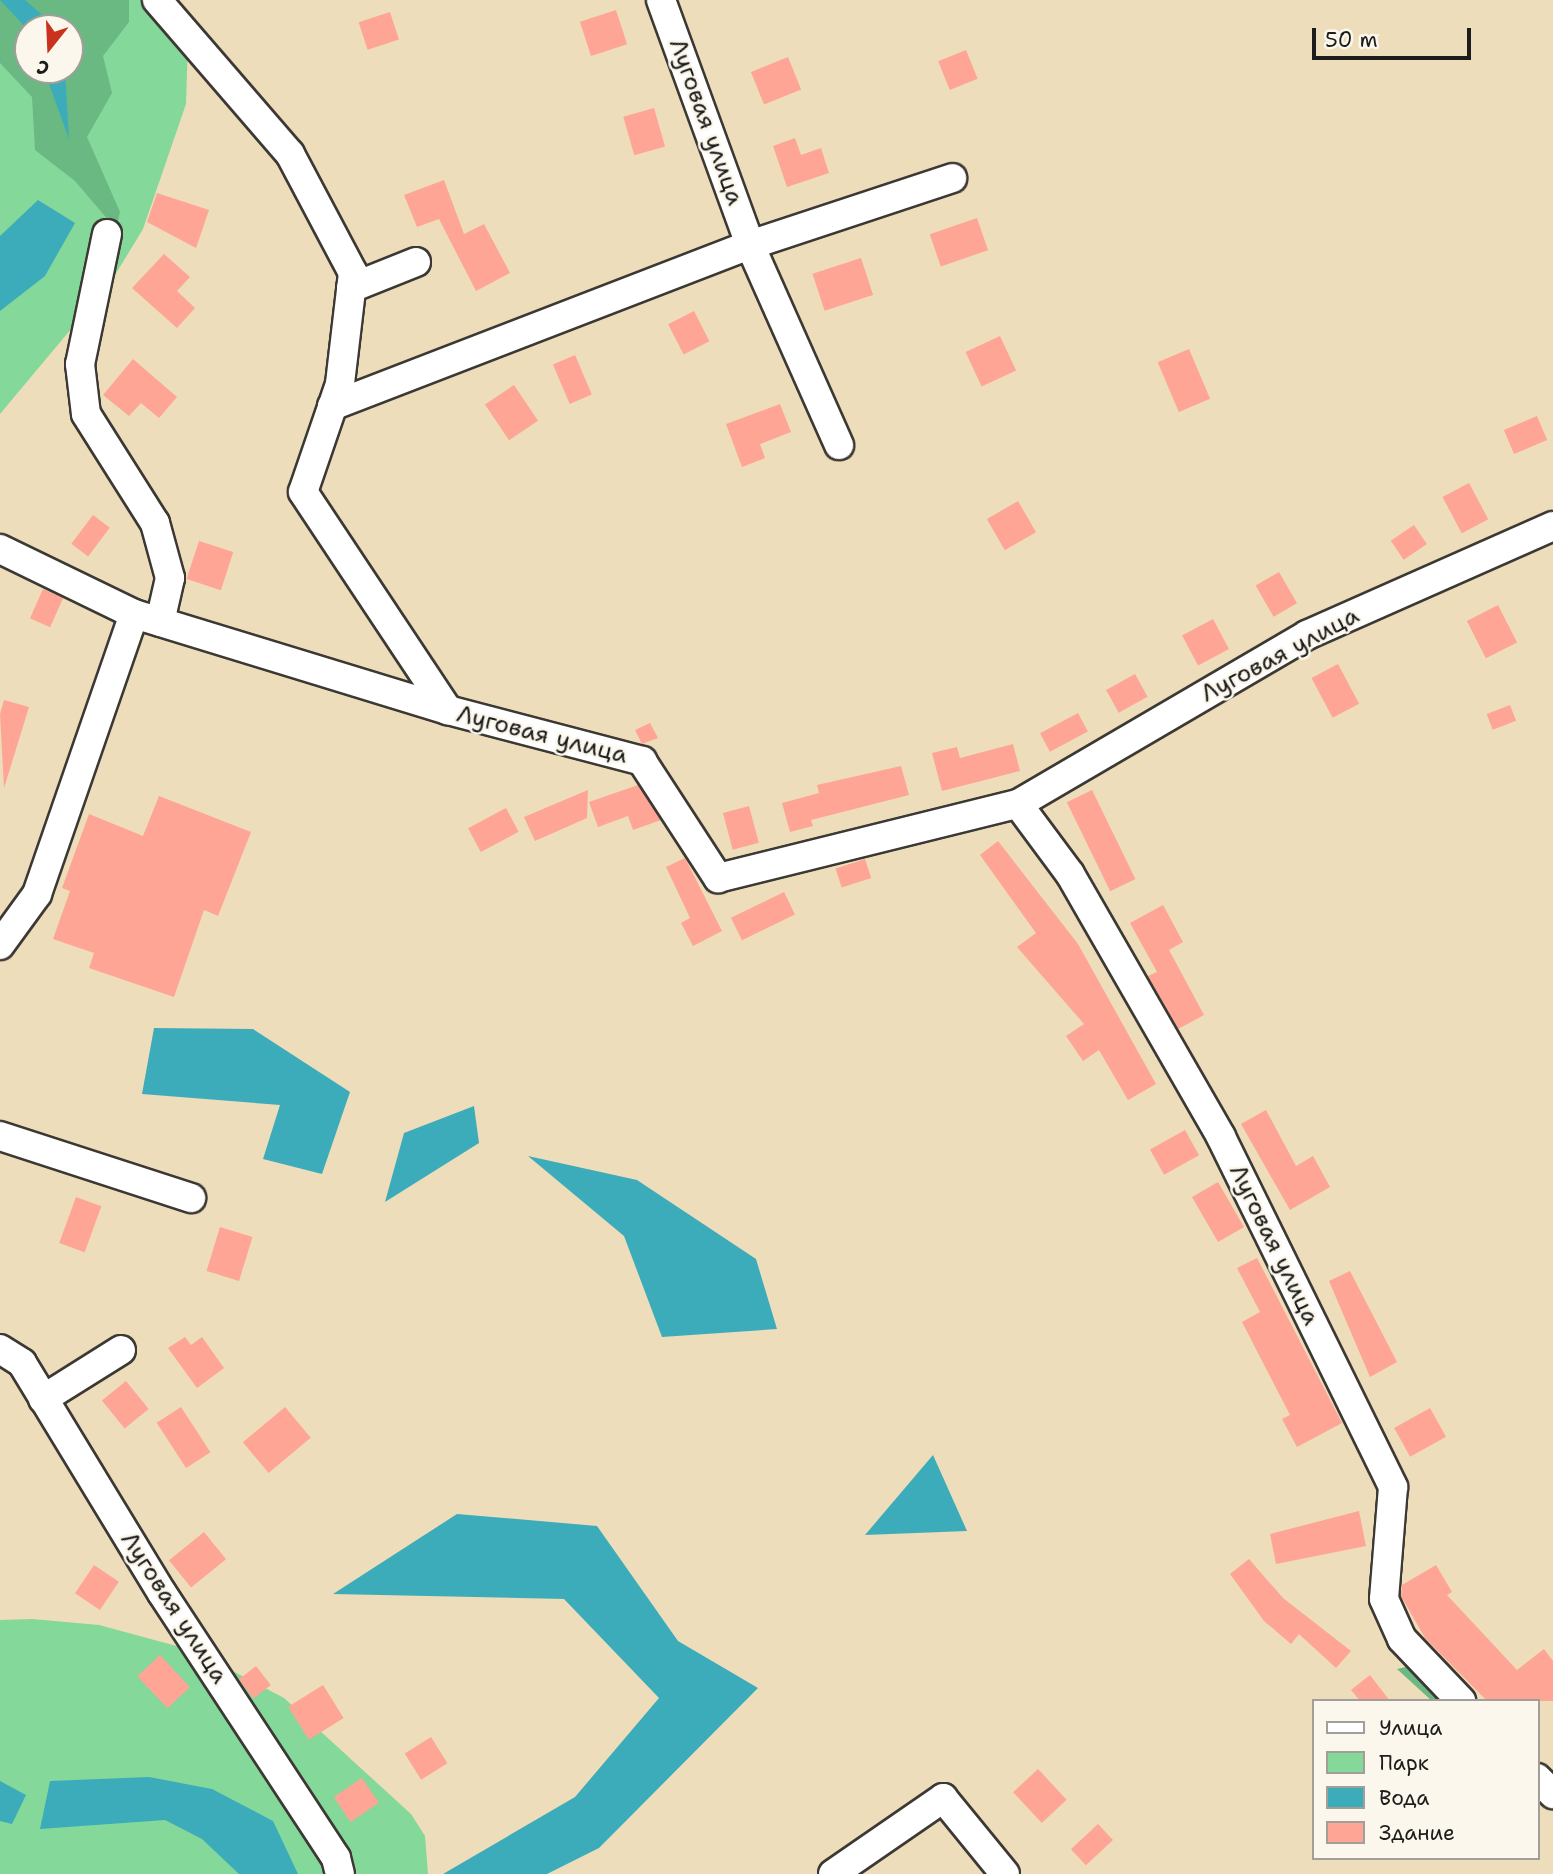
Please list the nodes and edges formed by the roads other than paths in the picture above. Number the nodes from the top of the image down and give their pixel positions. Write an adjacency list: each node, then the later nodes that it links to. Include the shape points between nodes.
1 (157, 0): 7 (street, via 290,154 353,273)
2 (662, 0): 5 (street, Луговая улица)
3 (952, 178): 5 (street)
4 (107, 234): 12 (street, via 80,364 86,414 155,523 170,578)
5 (750, 244): 8 (street); 9 (street, Луговая улица)
6 (416, 261): 7 (street)
7 (351, 289): 8 (street)
8 (332, 406): 13 (street, via 303,492)
9 (839, 445)
10 (1553, 526): 14 (street, Луговая улица, via 1307,635)
11 (0, 549): 12 (street, Луговая улица)
12 (147, 618): 13 (street, Луговая улица); 15 (street, via 37,894)
13 (448, 710): 14 (street, Луговая улица, via 642,761 718,878)
14 (1018, 804): 21 (street, Луговая улица, via 1070,874 1221,1137 1393,1487 1384,1599 1402,1639)
15 (0, 945)
16 (0, 1136): 17 (street)
17 (191, 1198)
18 (0, 1349): 20 (street, Луговая улица, via 22,1363)
19 (121, 1350): 20 (street)
20 (43, 1399): 24 (street, Луговая улица)
21 (1459, 1699)
22 (1539, 1781): 23 (street)
23 (1553, 1794)
24 (341, 1874)
25 (832, 1874): 26 (street, via 943,1798)
26 (1005, 1874)

